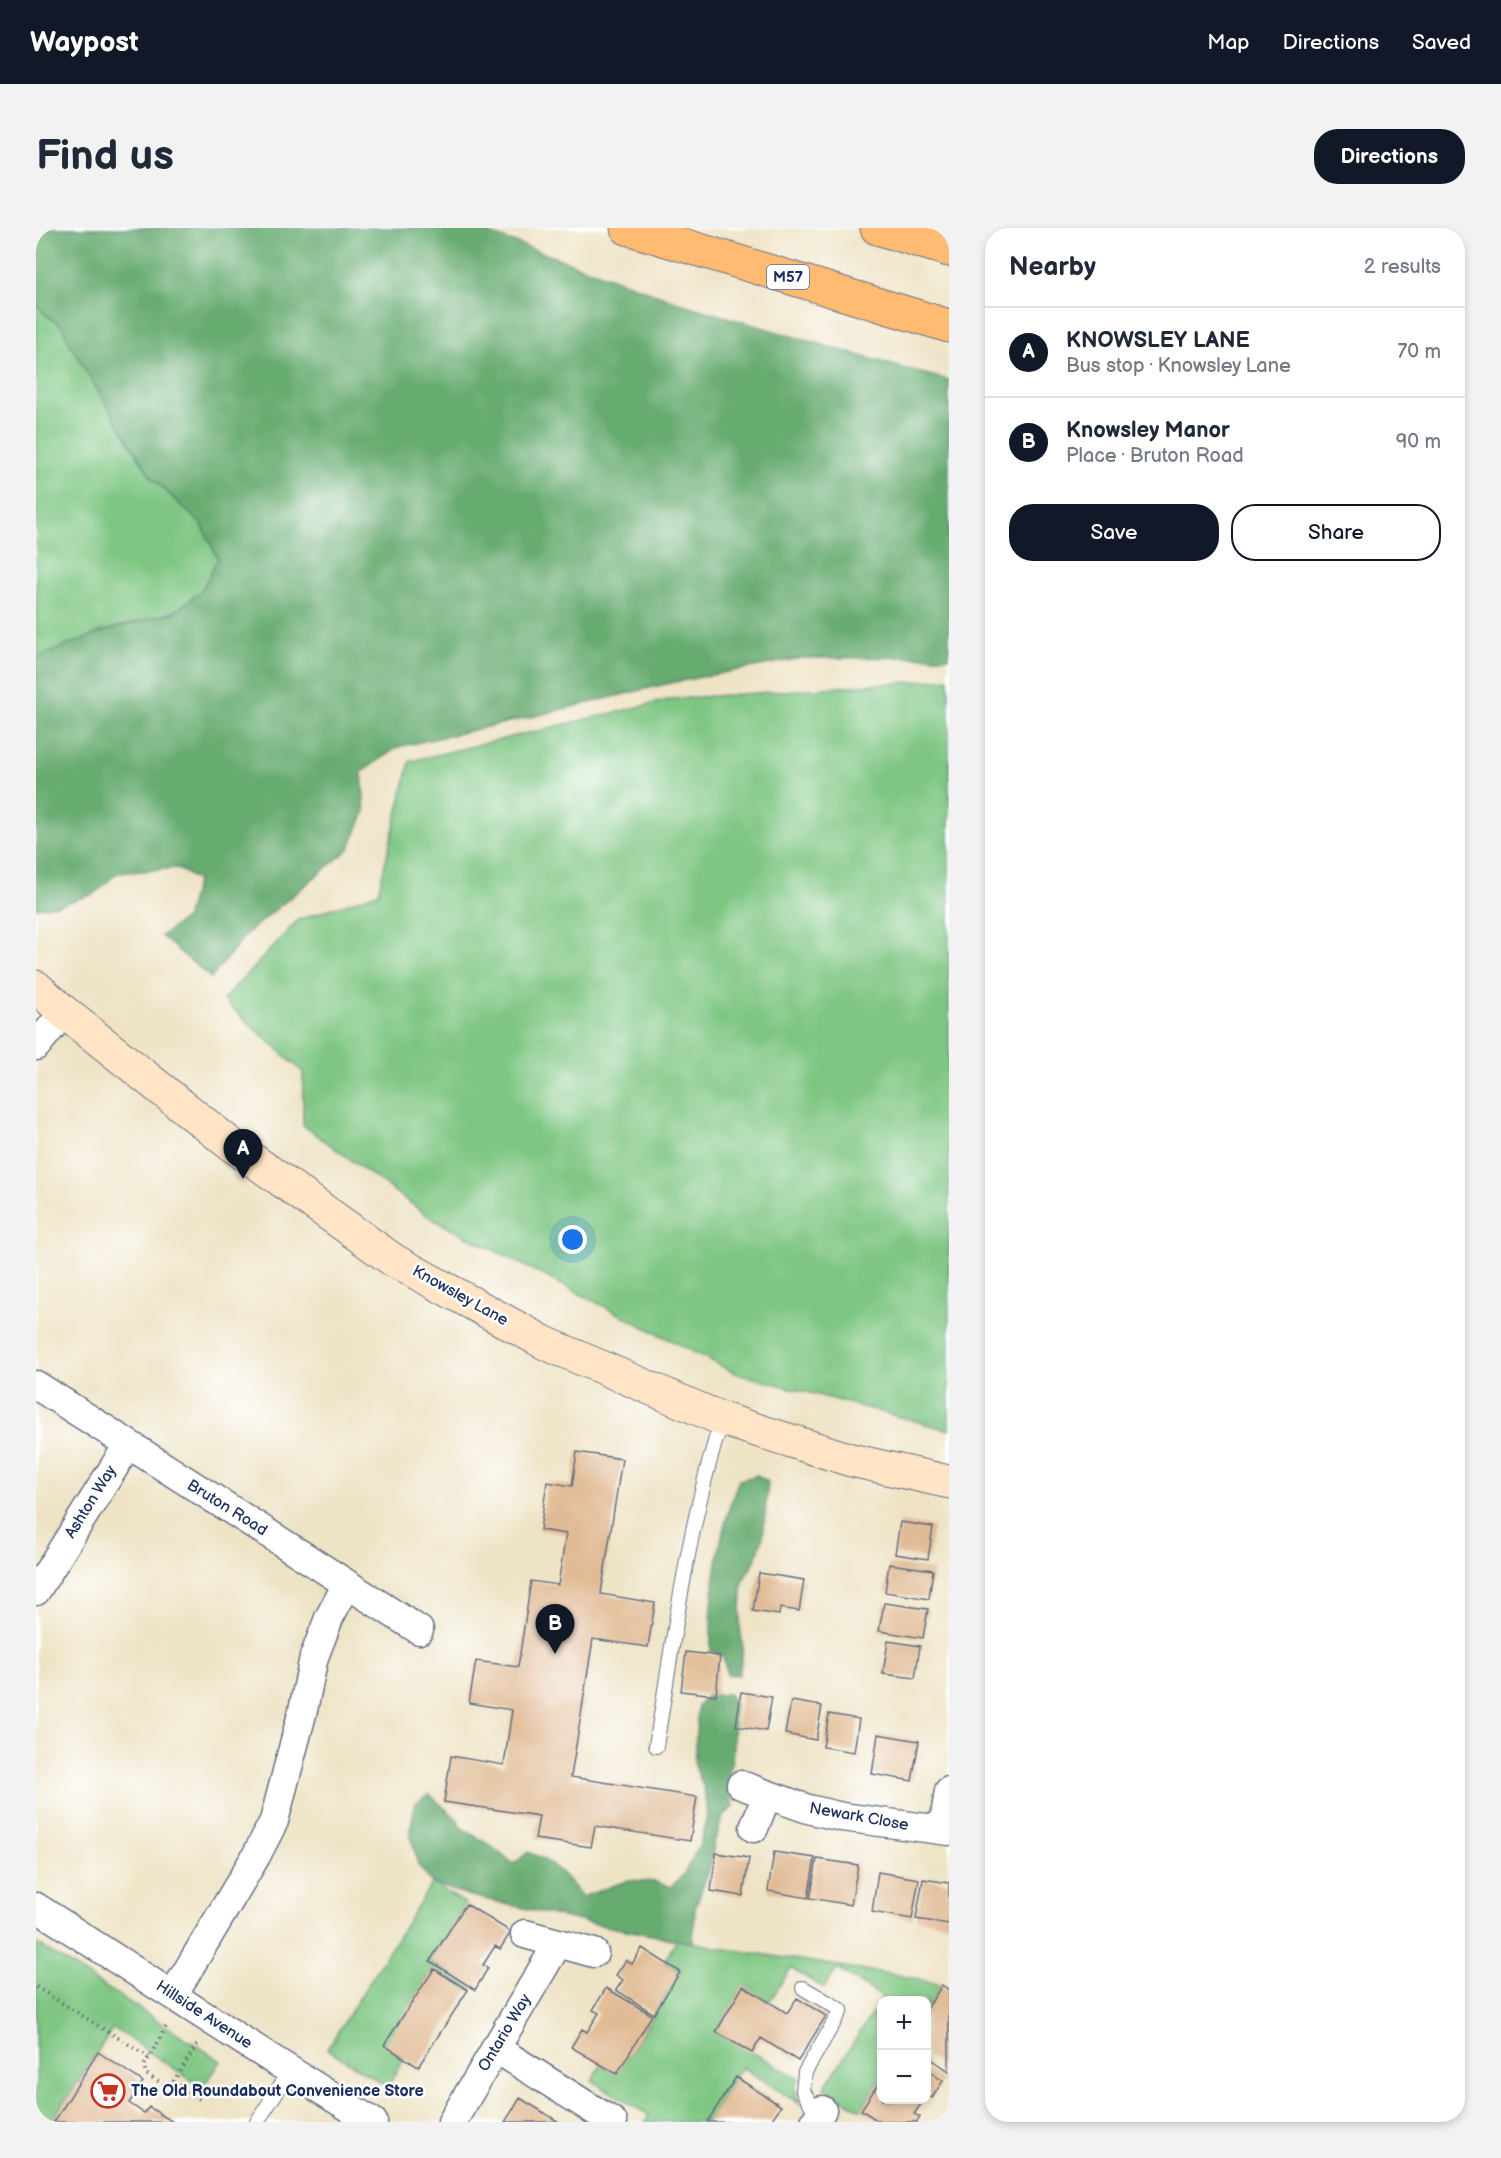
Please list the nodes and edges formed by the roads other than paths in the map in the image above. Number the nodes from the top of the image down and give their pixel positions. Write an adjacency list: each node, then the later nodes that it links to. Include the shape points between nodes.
1 (627, 228): 4 (highway, M57)
2 (877, 228): 3 (highway)
3 (949, 250)
4 (949, 326)
5 (36, 987): 6 (main road, Knowsley Lane)
6 (64, 1012): 7 (street); 9 (main road, Knowsley Lane, via 229,1143 393,1260 545,1343)
7 (36, 1046)
8 (36, 1385): 10 (street, Bruton Road)
9 (722, 1419): 11 (main road, Knowsley Lane, via 851,1460); 15 (lane, via 708,1461 684,1574)
10 (128, 1444): 12 (street, Bruton Road); 13 (street, Ashton Way)
11 (949, 1482)
12 (348, 1584): 14 (street, Bruton Road); 24 (street, via 314,1657 274,1821)
13 (36, 1591)
14 (419, 1630)
15 (656, 1746)
16 (949, 1791): 18 (street, Newark Close)
17 (754, 1828): 18 (street, Newark Close, via 754,1790 842,1817)
18 (946, 1831)
19 (36, 1907): 24 (street, Hillside Avenue)
20 (525, 1934): 21 (street)
21 (558, 1943): 22 (street); 25 (street, Ontario Way)
22 (594, 1953)
23 (803, 1988): 27 (lane, via 841,2010 803,2081 803,2091)
24 (177, 1998): 26 (street, Hillside Avenue)
25 (495, 2048): 30 (street, Ontario Way); 31 (street)
26 (290, 2071): 28 (lane); 29 (street, Hillside Avenue)
27 (818, 2116)
28 (257, 2122)
29 (374, 2122)
30 (452, 2122)
31 (614, 2122)

